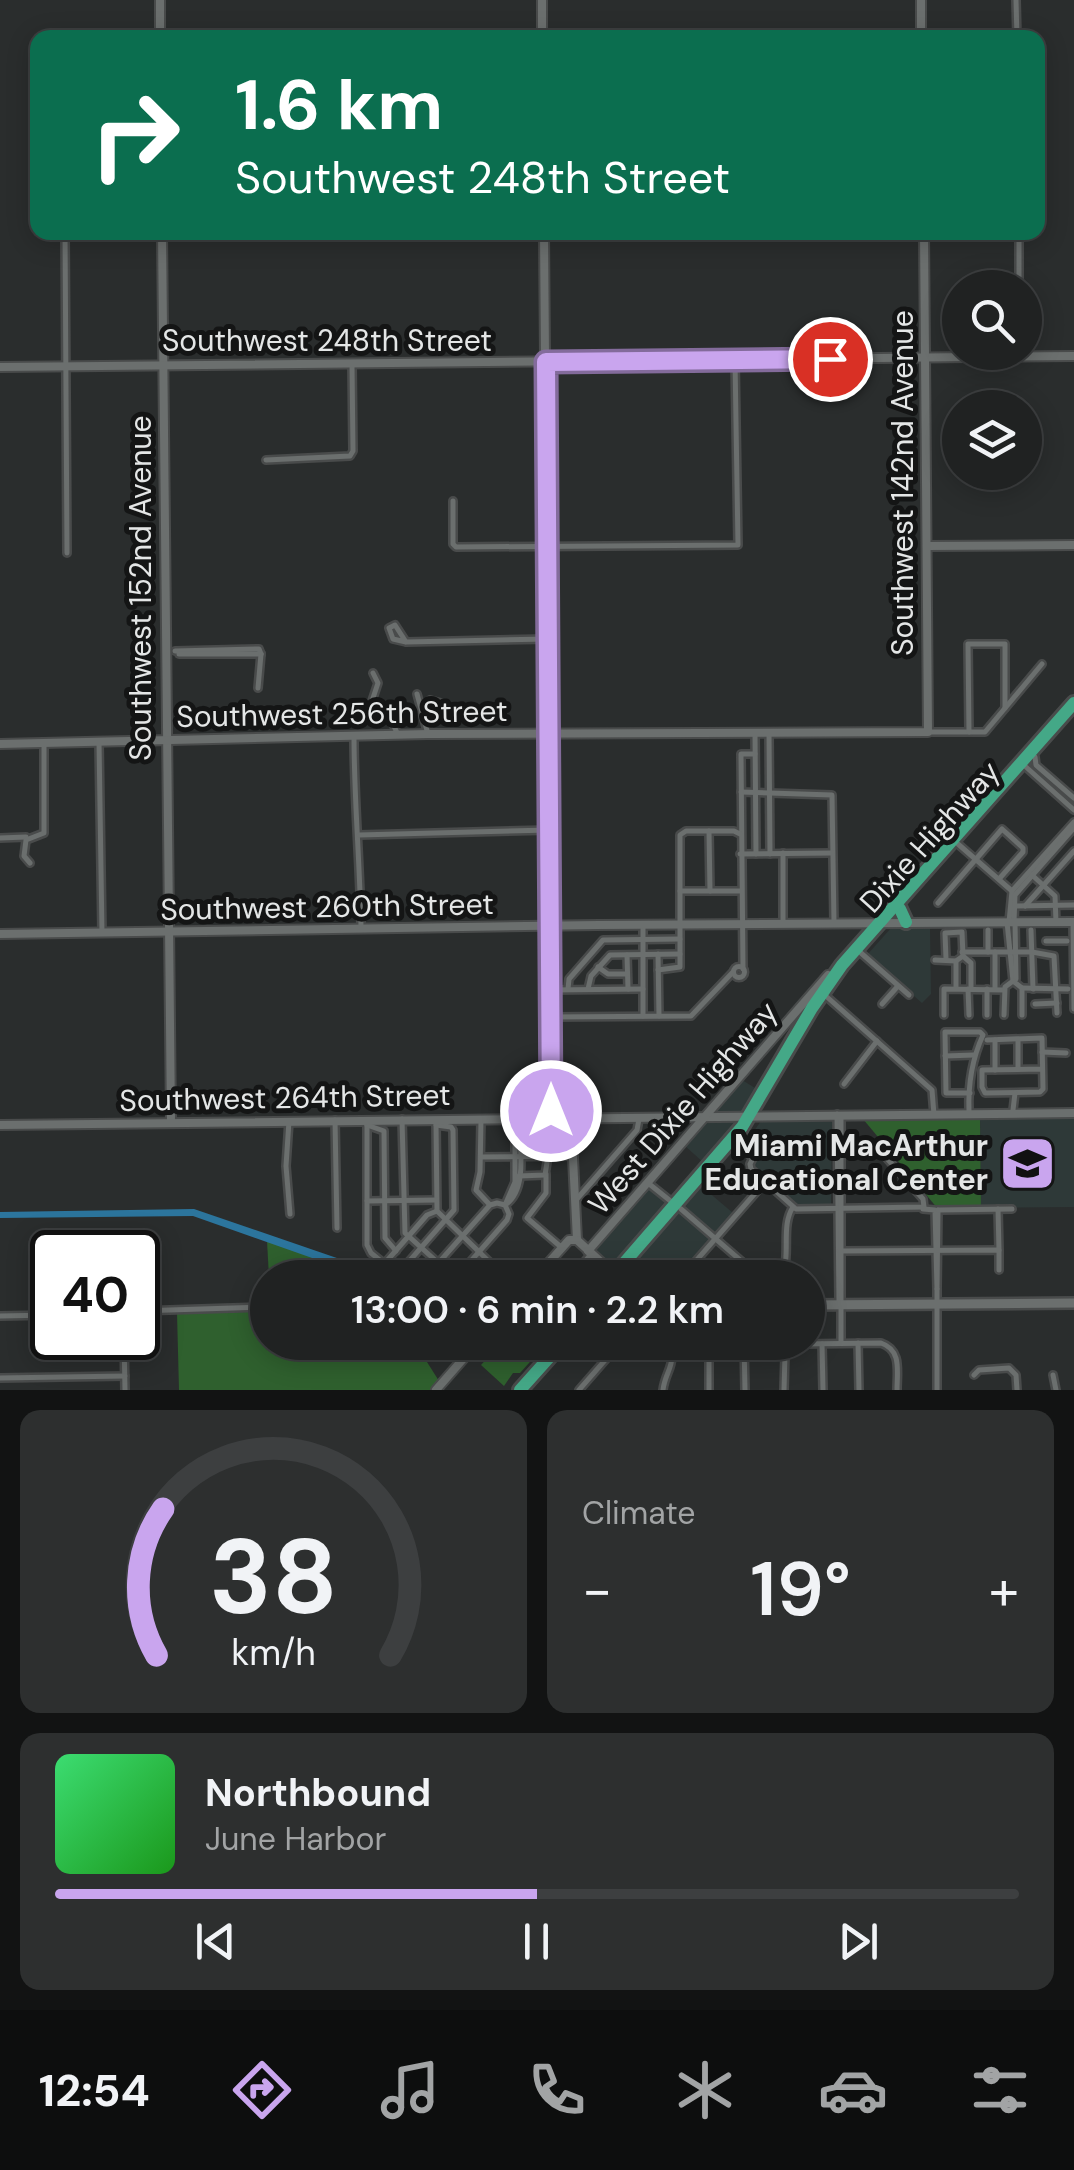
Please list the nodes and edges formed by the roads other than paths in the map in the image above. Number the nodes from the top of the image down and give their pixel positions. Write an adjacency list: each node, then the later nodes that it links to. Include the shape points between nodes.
1 (160, 0): 5 (street)
2 (542, 0): 6 (street)
3 (921, 0): 7 (street)
4 (1016, 0): 8 (street)
5 (160, 30)
6 (542, 30)
7 (922, 30)
8 (1016, 30)
9 (65, 240): 23 (street)
10 (162, 240): 22 (street, Southwest 152nd Avenue)
11 (544, 240): 20 (street)
12 (924, 240): 18 (street, Southwest 142nd Avenue)
13 (1019, 240): 14 (street)
14 (1019, 270)
15 (1042, 355): 16 (street, Southwest 248th Street)
16 (1074, 356)
17 (942, 357): 18 (street, Southwest 248th Street)
18 (925, 358): 19 (street, Southwest 248th Street); 29 (street, Southwest 142nd Avenue)
19 (735, 360): 20 (street, Southwest 248th Street); 28 (street, via 738,545)
20 (546, 362): 21 (street, Southwest 248th Street); 28 (street)
21 (352, 364): 22 (street, Southwest 248th Street); 25 (street, via 353,451 346,458)
22 (162, 365): 23 (street, Southwest 248th Street); 50 (street, Southwest 152nd Avenue)
23 (66, 366): 24 (street, Southwest 248th Street); 30 (street)
24 (0, 367)
25 (266, 460)
26 (453, 501): 28 (street, via 456,548)
27 (1074, 545): 29 (street)
28 (547, 546): 31 (street)
29 (927, 546): 44 (street, Southwest 142nd Avenue)
30 (67, 553)
31 (548, 639): 32 (street); 46 (street)
32 (406, 642)
33 (174, 652): 36 (street, via 261,654)
34 (1042, 664): 40 (street)
35 (373, 673): 48 (street, via 378,683 372,700 388,712)
36 (258, 688)
37 (417, 694): 39 (street)
38 (1074, 703): 101 (highway, Dixie Highway)
39 (418, 706): 42 (street); 42 (street, via 428,700 441,704)
40 (1004, 708): 45 (street, Southwest 256th Street, via 985,732); 45 (street, via 1005,644 968,644)
41 (1074, 713): 55 (highway, Dixie Highway)
42 (428, 729): 46 (street, Southwest 256th Street); 48 (street, Southwest 256th Street)
43 (769, 732): 44 (street, Southwest 256th Street); 47 (street, Southwest 256th Street); 58 (street)
44 (928, 732): 45 (street, Southwest 256th Street)
45 (969, 732)
46 (549, 733): 47 (street, Southwest 256th Street); 62 (street)
47 (755, 733): 54 (street)
48 (398, 735): 49 (street, Southwest 256th Street)
49 (354, 736): 50 (street, Southwest 256th Street); 64 (street)
50 (165, 740): 51 (street, Southwest 256th Street); 106 (street, Southwest 152nd Avenue)
51 (99, 742): 52 (street, Southwest 256th Street); 107 (street)
52 (44, 743): 53 (street, Southwest 256th Street); 68 (street, via 44,833)
53 (0, 744)
54 (755, 754): 56 (street, via 741,754); 57 (street)
55 (1030, 762): 59 (street); 60 (street); 69 (highway, Dixie Highway)
56 (742, 792): 57 (street); 65 (street)
57 (756, 792): 58 (street); 73 (street)
58 (770, 792): 71 (street, via 831,794); 74 (street)
59 (1074, 798)
60 (1074, 810)
61 (1074, 825): 66 (street)
62 (549, 830): 64 (street); 102 (street)
63 (709, 831): 65 (street); 81 (street, via 680,835); 82 (street)
64 (359, 834): 103 (street)
65 (740, 834): 72 (street)
66 (1069, 836): 78 (street); 84 (street)
67 (0, 838): 68 (street)
68 (29, 838): 77 (street, via 24,850)
69 (958, 844): 76 (street); 92 (highway, Dixie Highway)
70 (1074, 851): 80 (street)
71 (834, 853): 75 (street); 96 (street)
72 (740, 854): 73 (street); 83 (street)
73 (756, 854): 74 (street)
74 (770, 854): 75 (street)
75 (783, 854): 100 (street)
76 (974, 858): 79 (street); 79 (street, via 1002,829 1023,852); 86 (street)
77 (30, 863)
78 (1032, 875): 80 (street); 90 (street)
79 (999, 878): 84 (street)
80 (1044, 885): 85 (street); 88 (street)
81 (680, 891): 82 (street); 98 (street)
82 (710, 891): 83 (street)
83 (740, 891): 99 (street)
84 (1012, 891): 93 (street)
85 (1034, 896): 87 (street); 91 (street)
86 (938, 903)
87 (1043, 905): 88 (street); 91 (street)
88 (1056, 905): 89 (street); 94 (street)
89 (1074, 905)
90 (1014, 906): 91 (street); 93 (street)
91 (1025, 906)
92 (903, 916): 93 (street); 101 (highway, Dixie Highway)
93 (1011, 922): 94 (street); 113 (street)
94 (1056, 922): 95 (street)
95 (1074, 922): 153 (street)
96 (834, 923): 100 (street, Southwest 260th Street); 101 (street, Southwest 260th Street)
97 (643, 924): 98 (street, Southwest 260th Street); 102 (street, Southwest 260th Street); 110 (street)
98 (680, 924): 99 (street, Southwest 260th Street); 109 (street)
99 (740, 924): 100 (street, Southwest 260th Street); 161 (street, via 737,971 692,1015)
100 (783, 924)
101 (876, 924): 115 (highway, Dixie Highway); 115 (highway, Dixie Highway)
102 (550, 926): 103 (street, Southwest 260th Street); 141 (street)
103 (361, 930): 106 (street, Southwest 260th Street)
104 (988, 930): 112 (street)
105 (1031, 930): 114 (street)
106 (168, 932): 107 (street, Southwest 260th Street); 192 (street, Southwest 152nd Avenue)
107 (102, 933): 108 (street, Southwest 260th Street)
108 (0, 934)
109 (680, 939): 110 (street); 118 (street)
110 (643, 940): 121 (street); 142 (street, via 601,941 569,979)
111 (1066, 941): 116 (street, via 1046,939)
112 (992, 952): 113 (street); 119 (street); 137 (street)
113 (1013, 952): 114 (street); 128 (street)
114 (1032, 952): 116 (street); 138 (street)
115 (857, 953): 129 (street); 144 (highway, Dixie Highway)
116 (1046, 953): 139 (street, via 1056,959)
117 (658, 954): 118 (street); 121 (street); 126 (street)
118 (680, 954): 126 (street, via 679,969)
119 (963, 954): 123 (street, via 962,932 947,932); 124 (street); 135 (street, via 971,963)
120 (627, 955): 121 (street); 125 (street, via 610,955); 127 (street)
121 (643, 955): 133 (street)
122 (936, 960): 123 (street)
123 (946, 960): 124 (street)
124 (956, 961): 134 (street)
125 (598, 968): 127 (street); 131 (street)
126 (658, 970): 161 (street)
127 (628, 974): 132 (street)
128 (1014, 982): 130 (street); 143 (street)
129 (898, 986): 145 (street); 147 (street)
130 (1022, 988): 138 (street); 151 (street)
131 (588, 989): 132 (street); 142 (street)
132 (628, 989): 133 (street)
133 (643, 989): 160 (street)
134 (956, 989): 135 (street); 155 (street, via 944,989)
135 (970, 989): 136 (street); 148 (street)
136 (987, 989): 137 (street); 149 (street)
137 (995, 989): 143 (street)
138 (1032, 989): 139 (street)
139 (1057, 989): 140 (street); 146 (street)
140 (1068, 989)
141 (550, 990): 142 (street); 162 (street)
142 (568, 990)
143 (1004, 990): 150 (street)
144 (820, 995): 166 (street); 183 (street, West Dixie Highway); 188 (highway, Dixie Highway)
145 (909, 995)
146 (1057, 1003): 152 (street); 154 (street)
147 (882, 1004)
148 (969, 1004): 149 (street); 156 (street)
149 (987, 1004): 157 (street)
150 (1004, 1004): 151 (street); 158 (street)
151 (1022, 1004): 159 (street)
152 (1035, 1004)
153 (1074, 1009)
154 (1057, 1013)
155 (944, 1015)
156 (969, 1015)
157 (988, 1015)
158 (1004, 1015)
159 (1022, 1015)
160 (643, 1016): 161 (street); 162 (street)
161 (659, 1016)
162 (551, 1018): 187 (street)
163 (985, 1037): 165 (street); 169 (street); 170 (street, via 945,1032)
164 (1018, 1039): 165 (street); 167 (street, via 1042,1038); 171 (street)
165 (995, 1040): 173 (street)
166 (877, 1042): 174 (street); 180 (street, via 932,1090)
167 (1042, 1052): 168 (street); 172 (street)
168 (1066, 1052)
169 (974, 1055): 170 (street); 175 (street)
170 (945, 1056): 175 (street, via 946,1093)
171 (1018, 1069): 172 (street); 173 (street)
172 (1042, 1069): 176 (street, via 1040,1092)
173 (995, 1070): 176 (street, via 982,1070 986,1093)
174 (844, 1084)
175 (970, 1093): 178 (street)
176 (1015, 1093): 177 (street)
177 (1015, 1106): 178 (street, Southwest 264th Street); 179 (street, Southwest 264th Street)
178 (970, 1110): 180 (street, Southwest 264th Street)
179 (1074, 1111): 180 (street, Southwest 264th Street)
180 (934, 1113): 181 (street, Southwest 264th Street)
181 (839, 1114): 188 (street, Southwest 264th Street); 197 (street); 220 (street)
182 (639, 1116): 183 (street, Southwest 264th Street); 184 (street, Southwest 264th Street); 208 (street, via 638,1129)
183 (707, 1116): 188 (street, Southwest 264th Street); 206 (street, West Dixie Highway)
184 (571, 1117): 187 (street, Southwest 264th Street); 201 (street)
185 (481, 1118): 186 (street, Southwest 264th Street); 194 (street, Southwest 264th Street); 202 (street)
186 (516, 1118): 187 (street, Southwest 264th Street); 196 (street); 199 (street)
187 (552, 1118)
188 (753, 1118): 198 (highway); 217 (highway)
189 (402, 1119): 193 (street, Southwest 264th Street); 194 (street, Southwest 264th Street); 210 (street)
190 (335, 1120): 191 (street, Southwest 264th Street); 193 (street, Southwest 264th Street); 226 (street)
191 (289, 1121): 192 (street, Southwest 264th Street); 224 (street)
192 (171, 1122): 195 (street, Southwest 264th Street)
193 (367, 1122): 209 (street, via 384,1130); 212 (street)
194 (436, 1122): 211 (street); 225 (street, via 454,1130 454,1210)
195 (0, 1124)
196 (518, 1129): 199 (street); 200 (street, via 544,1130)
197 (842, 1142): 218 (street, via 872,1143 923,1199); 220 (street)
198 (737, 1144): 205 (street); 217 (highway)
199 (517, 1156): 200 (street); 202 (street); 204 (street); 215 (street)
200 (547, 1156): 201 (street); 203 (street)
201 (572, 1156): 207 (street)
202 (481, 1160): 214 (street, via 476,1190)
203 (546, 1174): 204 (street); 232 (street, via 546,1194 526,1218)
204 (519, 1176): 215 (street)
205 (765, 1182): 216 (street); 229 (street)
206 (648, 1183): 217 (street); 237 (street, West Dixie Highway)
207 (574, 1185): 208 (street); 213 (street)
208 (586, 1188): 213 (street)
209 (384, 1200): 210 (street); 212 (street); 233 (street, via 385,1240)
210 (403, 1200): 211 (street); 227 (street)
211 (436, 1200): 223 (street)
212 (366, 1201): 239 (street, via 367,1245)
213 (574, 1201): 230 (street)
214 (490, 1205): 215 (street); 228 (street)
215 (506, 1206): 238 (street, via 508,1220)
216 (793, 1206): 220 (street); 253 (street)
217 (678, 1207): 229 (street); 249 (highway); 250 (highway)
218 (922, 1208): 220 (street); 221 (street)
219 (1012, 1209): 222 (street)
220 (838, 1210): 235 (street)
221 (937, 1210): 222 (street); 236 (street)
222 (998, 1210): 234 (street)
223 (437, 1211): 225 (street); 227 (street)
224 (290, 1214)
225 (445, 1221): 228 (street); 231 (street)
226 (337, 1228)
227 (408, 1237): 231 (street); 233 (street)
228 (462, 1237): 238 (street); 243 (street)
229 (715, 1239): 251 (street); 252 (street)
230 (577, 1240): 232 (street); 237 (street)
231 (420, 1248): 241 (street); 242 (street)
232 (562, 1248): 246 (street)
233 (396, 1250): 240 (street)
234 (999, 1250): 236 (street); 254 (street)
235 (838, 1251): 236 (street); 258 (street)
236 (937, 1251): 257 (street)
237 (590, 1252): 247 (street); 248 (street)
238 (478, 1253): 244 (street); 245 (street)
239 (381, 1260)
240 (388, 1260)
241 (411, 1260)
242 (434, 1260)
243 (441, 1260)
244 (472, 1260)
245 (486, 1260)
246 (551, 1260)
247 (584, 1260)
248 (598, 1260)
249 (630, 1260)
250 (632, 1260)
251 (697, 1260)
252 (740, 1260)
253 (788, 1260)
254 (999, 1270)
255 (1074, 1303): 257 (main road)
256 (825, 1304): 258 (main road)
257 (936, 1304): 258 (main road); 293 (street)
258 (834, 1305): 265 (street)
259 (250, 1308): 260 (street)
260 (160, 1310)
261 (30, 1315): 262 (street)
262 (0, 1316)
263 (858, 1343): 265 (street); 291 (street); 292 (street, via 894,1351)
264 (825, 1344): 265 (street)
265 (840, 1344)
266 (124, 1360): 279 (street)
267 (462, 1360): 283 (street)
268 (537, 1360): 284 (highway)
269 (538, 1360): 281 (highway)
270 (547, 1360): 281 (highway)
271 (606, 1360): 285 (street)
272 (673, 1360): 286 (street)
273 (709, 1360): 287 (street)
274 (744, 1360): 288 (street)
275 (785, 1360): 289 (street)
276 (822, 1360): 290 (street)
277 (974, 1375): 294 (street, via 1009,1368)
278 (1052, 1375): 295 (street)
279 (124, 1376): 280 (street); 282 (street)
280 (0, 1378)
281 (523, 1387)
282 (125, 1390)
283 (436, 1390)
284 (512, 1390)
285 (580, 1390)
286 (664, 1390)
287 (709, 1390)
288 (745, 1390)
289 (784, 1390)
290 (823, 1390)
291 (858, 1390)
292 (897, 1390)
293 (937, 1390)
294 (1016, 1390)
295 (1056, 1390)

